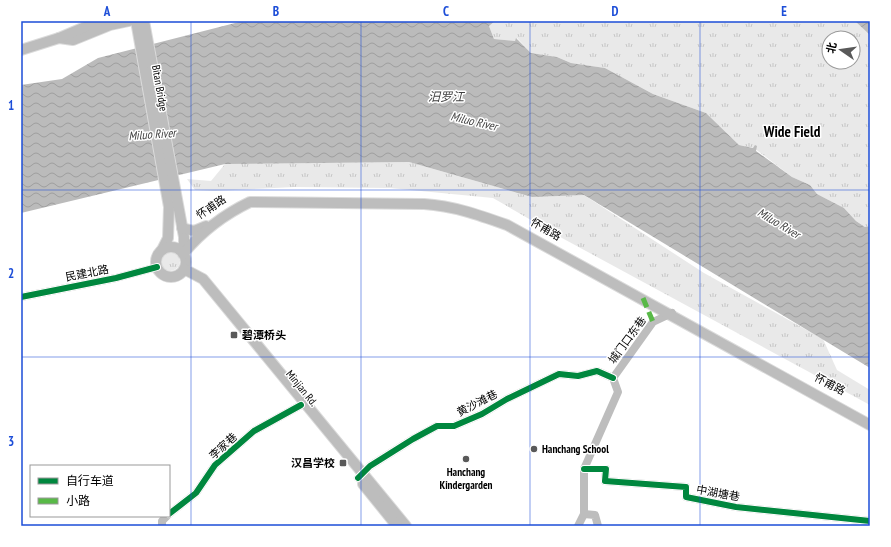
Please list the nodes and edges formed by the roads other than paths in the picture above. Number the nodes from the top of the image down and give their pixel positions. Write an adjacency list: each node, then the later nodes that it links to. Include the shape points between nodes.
1 (98, 21): 5 (main road)
2 (129, 21): 5 (main road, via 110,25 73,40)
3 (136, 21): 7 (main road, Bitan Bridge)
4 (144, 21): 7 (main road)
5 (58, 38): 6 (main road)
6 (21, 50)
7 (173, 206): 8 (main road); 9 (main road, via 168,238)
8 (182, 228): 10 (main road); 15 (main road, 怀甫路, via 194,231 206,226 226,209 249,198 426,200 450,203 510,222)
9 (162, 250): 10 (main road, via 171,247); 11 (main road, via 156,258)
10 (182, 252): 12 (main road, via 186,264); 15 (main road, via 228,212 250,202 445,205 507,225 645,302)
11 (156, 265): 12 (main road, via 162,275 167,277); 13 (street); 14 (street, 民建北路, via 116,278)
12 (183, 271): 17 (main road, Minjian Rd., via 199,283); 21 (main road, via 203,279)
13 (21, 293)
14 (21, 297)
15 (671, 313): 16 (street, 城门口东巷, via 653,322); 18 (main road, 怀甫路); 19 (main road)
16 (613, 378): 20 (street, 城门口东巷, via 618,392); 21 (street, 黄沙滩巷, via 597,371 578,376 559,374 461,423 454,426 437,426 413,438)
17 (301, 405): 21 (main road, Minjian Rd.); 22 (street, 李家巷, via 254,431 215,465 196,493)
18 (870, 419)
19 (870, 425)
20 (584, 469): 23 (street, 城门口东巷); 25 (street, 中湖塘巷, via 606,469 605,481 686,487 686,497 736,507)
21 (360, 476): 27 (main road, Minjian Rd.); 28 (main road)
22 (170, 513)
23 (584, 514): 29 (street, 城门口东巷); 30 (street, via 595,515)
24 (166, 517): 26 (street, 李家巷, via 162,521)
25 (870, 521)
26 (162, 526)
27 (397, 526)
28 (406, 526)
29 (578, 526)
30 (598, 526)

